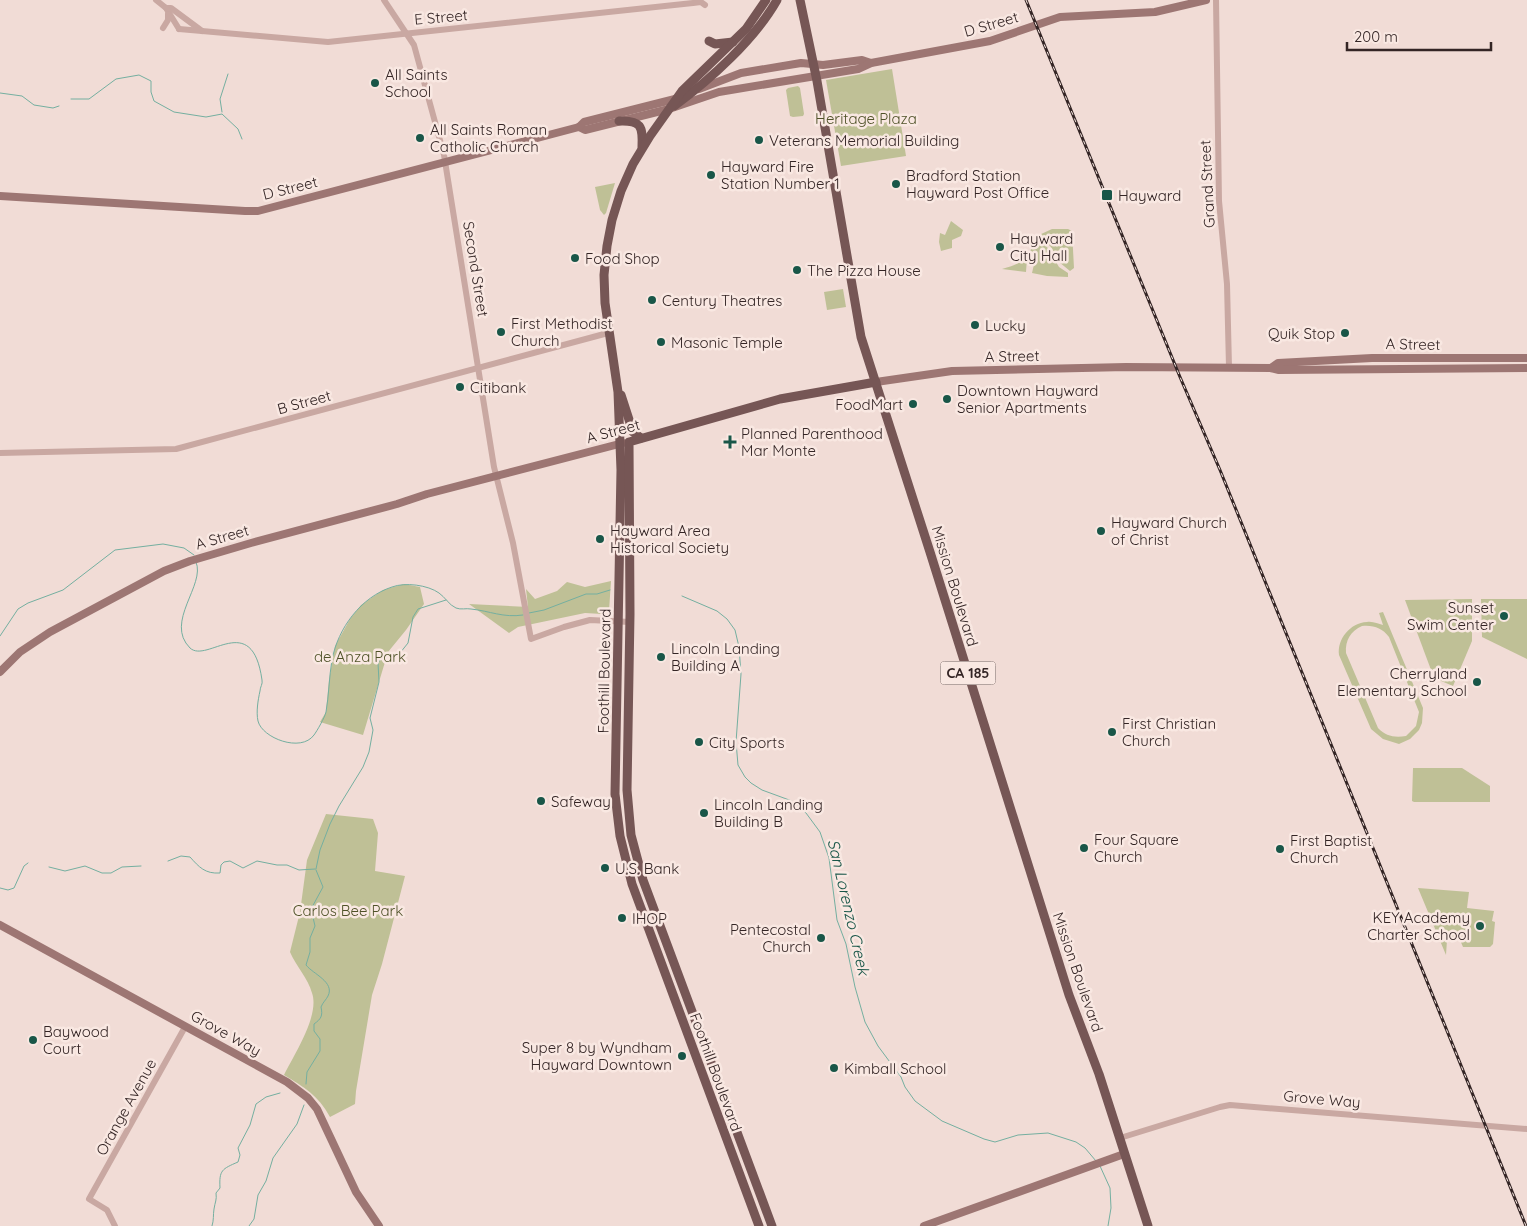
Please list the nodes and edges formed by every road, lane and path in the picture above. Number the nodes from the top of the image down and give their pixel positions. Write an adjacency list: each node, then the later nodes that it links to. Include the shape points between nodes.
1 (156, 0): 9 (street)
2 (384, 0): 14 (street, Second Street)
3 (766, 0): 16 (main road, Foothill Boulevard, via 753,21)
4 (777, 0): 20 (main road, Foothill Boulevard, via 751,37)
5 (802, 0): 18 (main road, Mission Boulevard)
6 (1206, 0): 17 (main road, D Street, via 1155,12 1060,17 991,40)
7 (1216, 0): 30 (street, Grand Street, via 1219,201 1227,284)
8 (705, 5): 14 (street, E Street, via 696,2)
9 (167, 10): 10 (street, via 171,8); 11 (street, via 168,20); 12 (street)
10 (181, 16): 12 (street, via 183,23); 13 (street)
11 (164, 28)
12 (179, 30): 13 (street, E Street)
13 (203, 32): 14 (street, E Street, via 328,42)
14 (407, 33): 26 (street, Second Street, via 414,45)
15 (709, 41): 16 (main road, via 715,44)
16 (733, 42): 21 (main road, Foothill Boulevard)
17 (872, 63): 18 (main road, D Street, via 862,60); 19 (main road, D Street, via 858,69)
18 (814, 64): 19 (main road, Mission Boulevard); 20 (main road, D Street, via 804,62 746,72)
19 (816, 76): 22 (main road, D Street, via 719,92); 35 (main road, Mission Boulevard, via 858,329)
20 (692, 93): 21 (main road, D Street); 22 (main road, Foothill Boulevard)
21 (675, 99): 22 (main road, Foothill Boulevard); 24 (main road, D Street, via 584,122)
22 (669, 109): 23 (main road, D Street); 25 (main road, Foothill Boulevard)
23 (619, 121): 24 (main road, D Street, via 585,130); 25 (main road, via 630,120 640,125 643,134)
24 (579, 127): 26 (main road, D Street)
25 (641, 149): 28 (main road, Foothill Boulevard, via 621,191 609,233 604,282)
26 (446, 162): 27 (main road, D Street, via 251,211); 31 (street, Second Street)
27 (0, 196)
28 (608, 333): 31 (street, B Street); 34 (main road, Foothill Boulevard)
29 (1527, 358): 32 (main road, A Street, via 1365,358 1278,362)
30 (1229, 367): 32 (main road, A Street); 35 (main road, A Street, via 952,371)
31 (479, 368): 38 (street, B Street, via 176,449); 39 (street, Second Street)
32 (1271, 368): 33 (main road, A Street)
33 (1527, 368)
34 (616, 379): 36 (main road, via 633,432); 37 (main road, Foothill Boulevard)
35 (876, 382): 36 (main road, A Street, via 780,399); 46 (main road, Mission Boulevard / CA 185, via 1069,995)
36 (641, 438): 37 (main road, A Street)
37 (624, 443): 39 (main road, A Street); 40 (main road, Foothill Boulevard); 41 (main road, Foothill Boulevard)
38 (0, 454)
39 (496, 476): 40 (street, Second Street, via 513,543 531,639 590,620); 42 (main road, A Street, via 209,555 164,571 50,632 20,652)
40 (618, 622): 41 (street); 50 (main road, Foothill Boulevard, via 615,783 622,848 632,884)
41 (630, 622): 51 (main road, Foothill Boulevard, via 626,790 635,852)
42 (0, 672)
43 (0, 925): 44 (main road, Grove Way)
44 (185, 1026): 48 (street, Orange Avenue, via 89,1199 107,1210); 49 (main road, Grove Way, via 287,1082 308,1098 318,1111 356,1192)
45 (1527, 1129): 46 (street, Grove Way, via 1230,1105)
46 (1120, 1138): 47 (main road, Mission Boulevard / CA 185)
47 (1124, 1154): 52 (main road); 53 (main road, Mission Boulevard / CA 185)
48 (115, 1226)
49 (379, 1226)
50 (759, 1226)
51 (772, 1226)
52 (924, 1226)
53 (1148, 1226)

